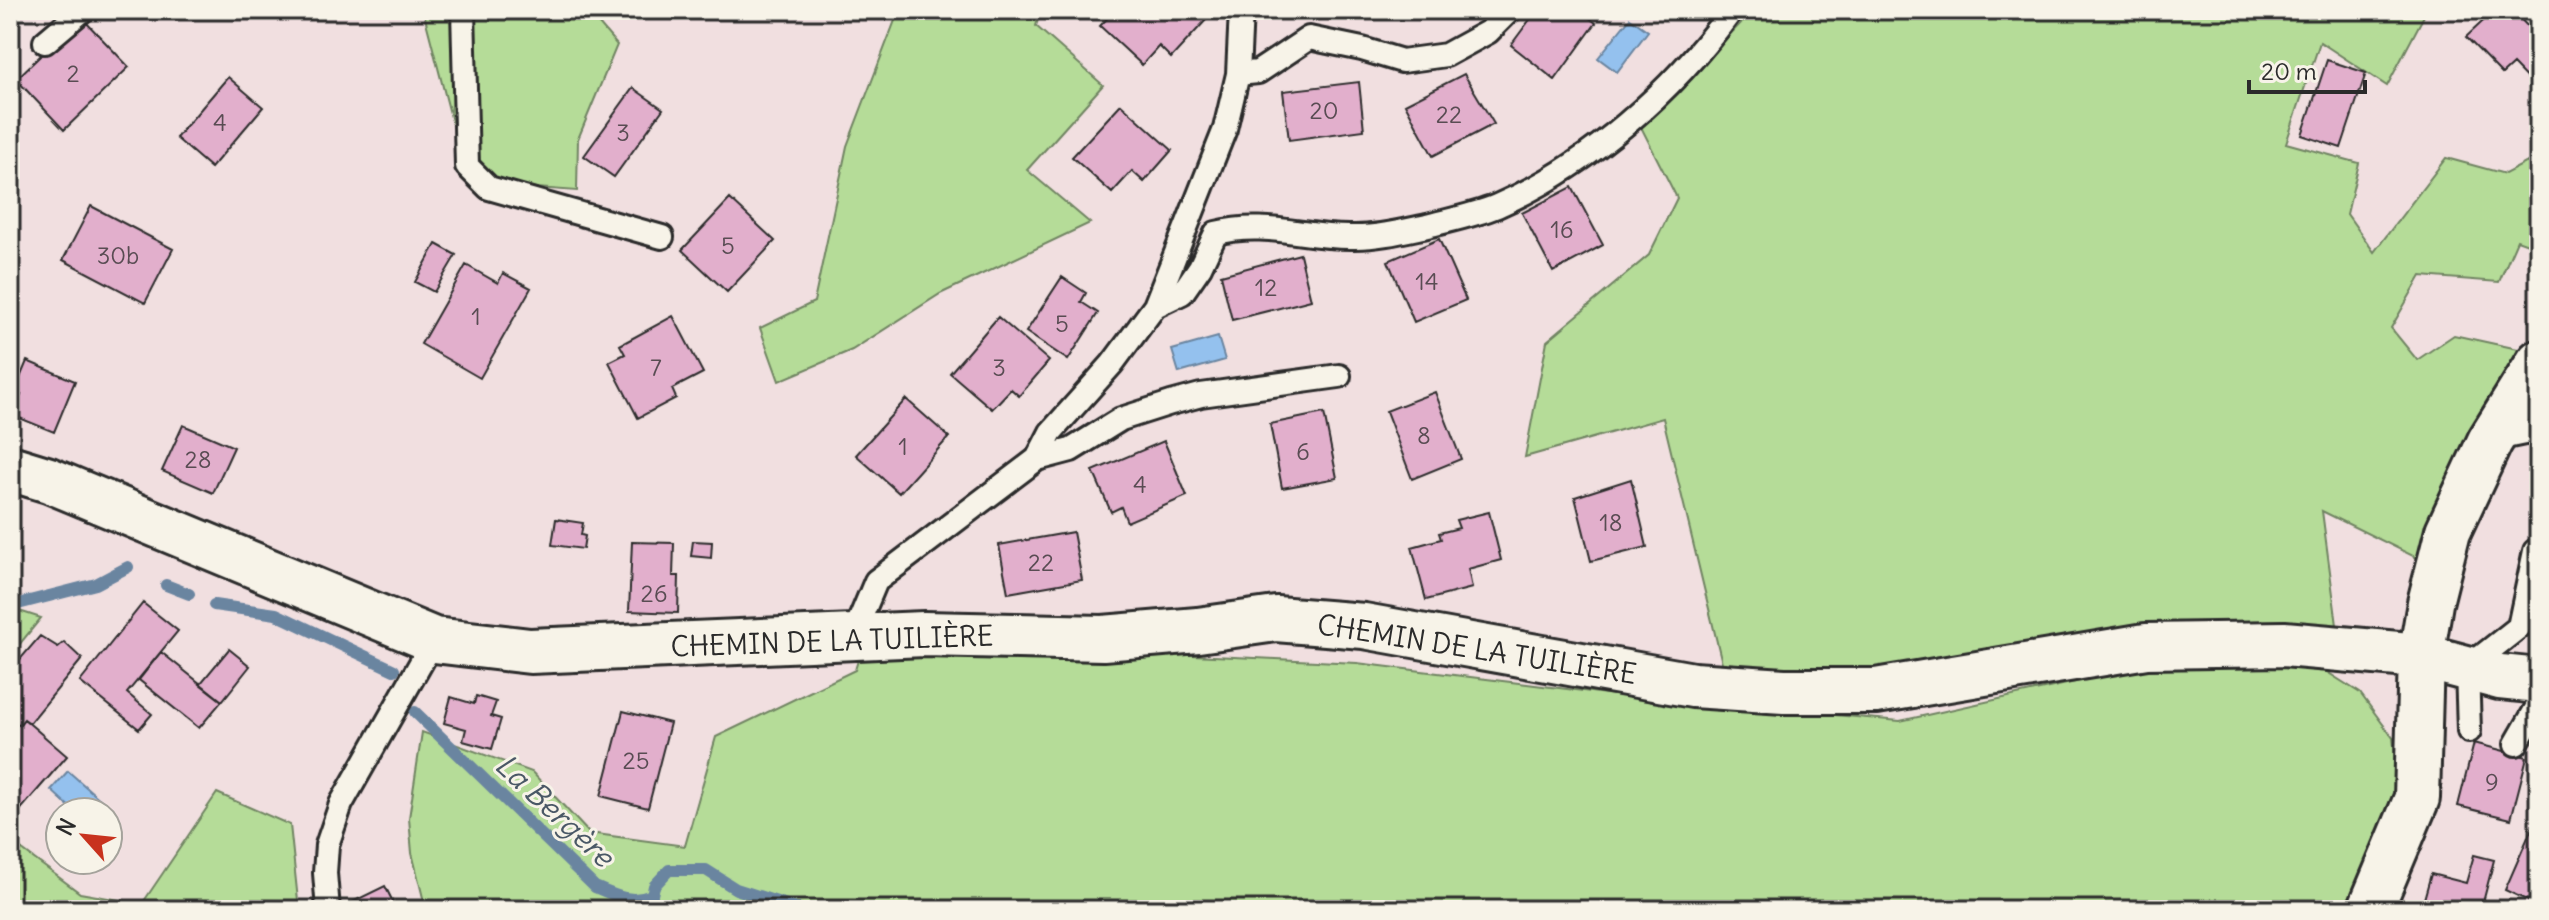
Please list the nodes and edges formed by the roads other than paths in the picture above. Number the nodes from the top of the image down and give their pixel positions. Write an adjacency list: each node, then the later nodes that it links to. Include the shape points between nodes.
1 (83, 10): 6 (lane)
2 (463, 10): 8 (lane, via 467,166 489,188)
3 (1241, 10): 7 (lane)
4 (1510, 10): 7 (lane, via 1488,32 1446,55 1402,61 1309,38 1258,72)
5 (1732, 10): 9 (lane, via 1617,134 1565,171 1495,207 1398,232 1353,237 1243,226 1216,233 1182,293)
6 (45, 42)
7 (1238, 74): 9 (lane, via 1225,129)
8 (662, 237)
9 (1155, 306): 14 (lane, via 1051,432)
10 (2539, 362): 13 (street)
11 (1339, 376): 14 (lane, via 1186,399 1121,419 1071,450)
12 (2539, 430): 13 (lane)
13 (2490, 441): 19 (street, via 2448,531)
14 (1037, 459): 17 (lane, via 876,581)
15 (10, 468): 18 (street, CHEMIN DE LA TUILIÈRE)
16 (2535, 551): 20 (lane, via 2519,627)
17 (853, 636): 18 (street, CHEMIN DE LA TUILIÈRE, via 530,651); 19 (street, CHEMIN DE LA TUILIÈRE, via 1103,638 1276,619 1364,626 1693,685 1784,691 1876,691 2146,646 2284,644)
18 (434, 640): 25 (lane, via 341,804 327,845)
19 (2421, 656): 20 (street, CHEMIN DE LA TUILIÈRE); 26 (street, via 2417,798)
20 (2467, 668): 21 (street, CHEMIN DE LA TUILIÈRE); 23 (lane)
21 (2539, 681)
22 (2539, 704): 24 (lane)
23 (2469, 731)
24 (2516, 744)
25 (328, 910)
26 (2370, 910)

